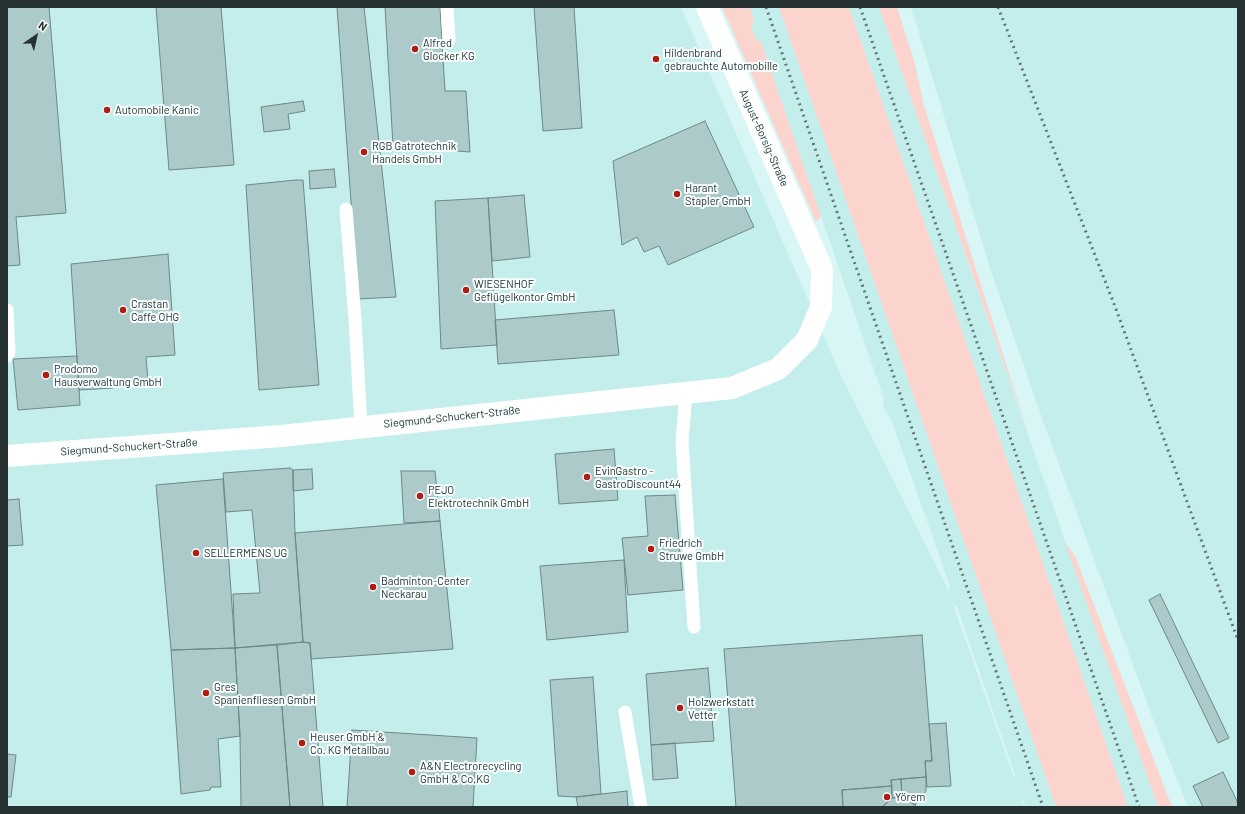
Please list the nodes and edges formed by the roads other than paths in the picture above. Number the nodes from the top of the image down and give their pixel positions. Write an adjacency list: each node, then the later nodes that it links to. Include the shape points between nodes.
1 (447, 7): 3 (lane)
2 (707, 7): 5 (street, August-Borsig-Straße)
3 (449, 40)
4 (346, 209): 9 (lane, via 356,319)
5 (822, 269): 8 (street, Siegmund-Schuckert-Straße, via 821,307 807,340 778,369 732,388)
6 (7, 310): 7 (lane)
7 (7, 356)
8 (686, 393): 9 (street, Siegmund-Schuckert-Straße); 11 (lane, via 682,442)
9 (361, 427): 10 (street, Siegmund-Schuckert-Straße, via 281,436)
10 (7, 456)
11 (694, 627)
12 (625, 712): 13 (lane)
13 (641, 807)

